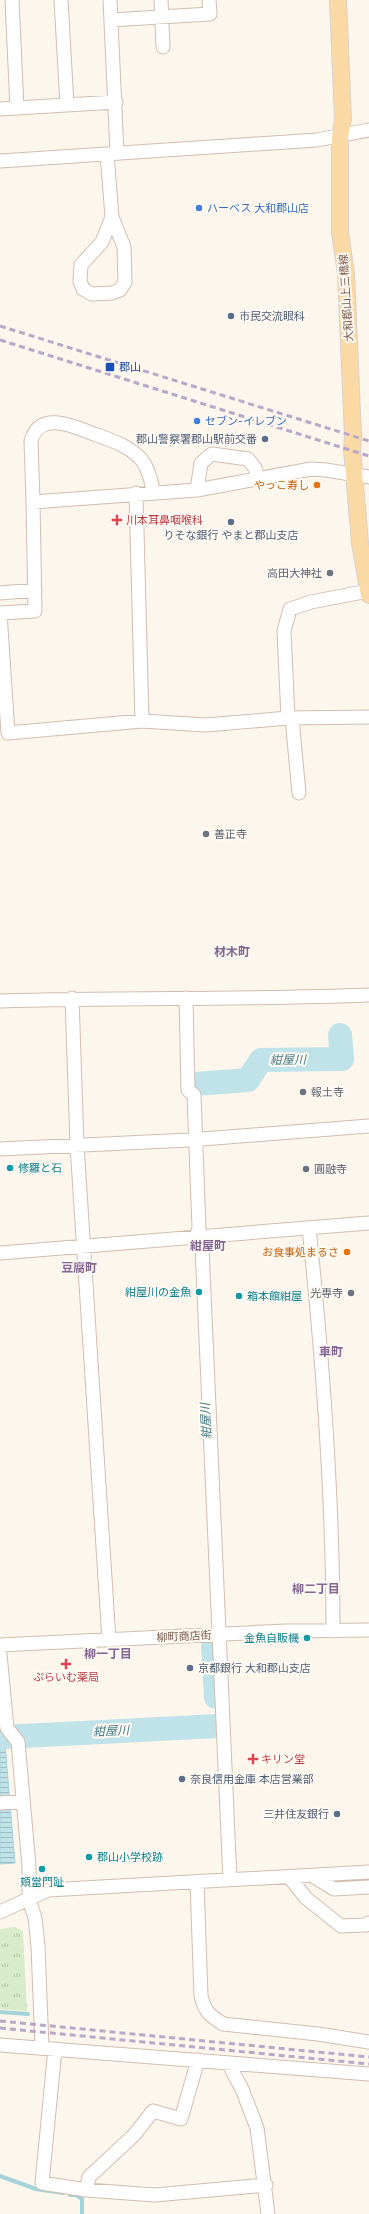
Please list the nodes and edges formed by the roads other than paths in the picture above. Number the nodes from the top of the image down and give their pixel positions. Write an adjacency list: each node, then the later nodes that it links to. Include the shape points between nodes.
1 (12, 0): 12 (street)
2 (61, 0): 11 (street)
3 (110, 0): 8 (street)
4 (161, 0): 7 (street)
5 (209, 0): 7 (street, via 210,14)
6 (338, 0): 15 (main road, 大和郡山上三橋線, via 343,119)
7 (162, 18): 8 (street); 9 (street)
8 (111, 20): 10 (street)
9 (163, 47)
10 (116, 102): 11 (street); 16 (street)
11 (67, 105): 12 (street)
12 (17, 108): 13 (street)
13 (0, 109)
14 (369, 130): 15 (street)
15 (340, 137): 16 (street); 19 (main road, 大和郡山上三橋線, via 340,232 346,274)
16 (112, 153): 17 (street); 18 (street)
17 (0, 161)
18 (112, 217): 18 (street, via 124,247 125,282 120,290 112,293 92,294 83,289 80,281 81,265 102,242)
19 (353, 474): 20 (street); 21 (street, via 311,469); 28 (main road, 大和郡山上三橋線)
20 (369, 477)
21 (258, 479): 22 (street); 22 (street, via 255,468 248,460 212,454 201,463)
22 (198, 490): 24 (street)
23 (136, 493): 24 (street); 25 (street); 32 (street)
24 (152, 493): 25 (street, via 152,481 144,463 135,454 117,442 68,424 51,422 38,428 30,441)
25 (33, 502): 26 (street)
26 (35, 590): 27 (street); 29 (street, via 35,611)
27 (0, 593)
28 (368, 593): 31 (street, via 311,602 290,609 284,631)
29 (0, 613): 32 (street, via 8,732)
30 (369, 717): 31 (street)
31 (290, 718): 32 (street, via 206,724); 33 (street)
32 (142, 721)
33 (299, 793)
34 (369, 995): 36 (street, via 273,999)
35 (72, 998): 36 (street); 37 (street); 40 (street)
36 (186, 998): 39 (street, via 188,1090 194,1095)
37 (0, 1001)
38 (369, 1126): 39 (street)
39 (192, 1140): 40 (street); 44 (street, via 199,1228)
40 (77, 1145): 41 (street); 45 (street)
41 (0, 1149)
42 (369, 1223): 43 (street)
43 (309, 1228): 44 (street); 47 (street, via 322,1353 333,1558)
44 (196, 1237): 45 (street); 49 (street, via 202,1248)
45 (85, 1247): 46 (street); 50 (street)
46 (0, 1253)
47 (333, 1630): 48 (street, 柳町商店街); 49 (street, 柳町商店街)
48 (369, 1630)
49 (220, 1634): 50 (street, 柳町商店街); 58 (street)
50 (109, 1640): 51 (street, 柳町商店街)
51 (0, 1644)
52 (0, 1654): 53 (street, via 7,1728 18,1742)
53 (23, 1801): 54 (street); 61 (street, via 29,1866)
54 (0, 1803)
55 (369, 1872): 56 (street)
56 (313, 1876): 57 (street); 60 (street, via 334,1889)
57 (290, 1878): 58 (street); 63 (street, via 306,1898 341,1926)
58 (230, 1880): 59 (street)
59 (197, 1882): 61 (street, via 48,1890); 64 (street, via 201,1996 204,2009 223,2024)
60 (369, 1887)
61 (29, 1900): 62 (street); 66 (street, via 35,1918 38,1946)
62 (0, 1912)
63 (369, 1923)
64 (369, 2042)
65 (0, 2045): 66 (street)
66 (42, 2047): 67 (street)
67 (55, 2049): 68 (street); 72 (street, via 42,2183)
68 (198, 2060): 69 (street); 72 (street, via 181,2120 152,2110 134,2134 89,2177)
69 (228, 2063): 70 (street); 71 (street, via 242,2089 257,2128)
70 (369, 2074)
71 (266, 2185): 72 (street, via 155,2195); 73 (street)
72 (86, 2190)
73 (268, 2214)

